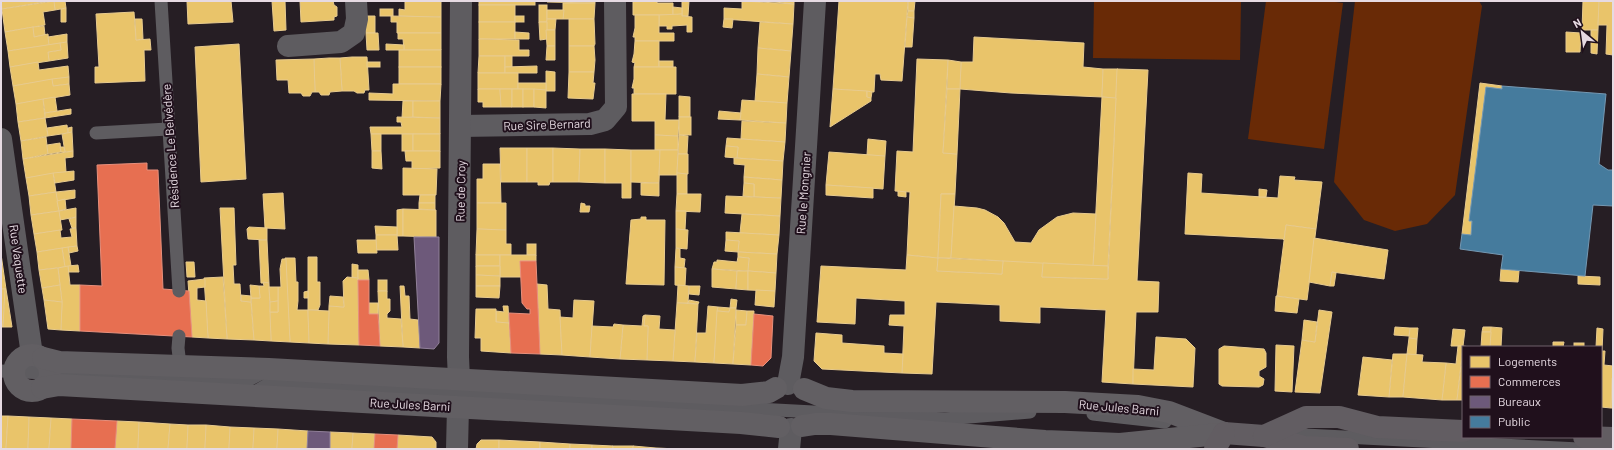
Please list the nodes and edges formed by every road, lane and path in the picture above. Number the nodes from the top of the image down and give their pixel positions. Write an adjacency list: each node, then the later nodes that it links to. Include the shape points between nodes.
1 (161, 1): 8 (lane, Résidence Le Belvédère)
2 (356, 1): 6 (street, via 354,33 341,42)
3 (461, 1): 7 (street, Rue de Croy)
4 (615, 1): 7 (street, Rue Sire Bernard, via 616,107 605,120 590,124)
5 (815, 1): 17 (street, Rue le Mongnier)
6 (288, 46)
7 (460, 126): 16 (street, Rue de Croy)
8 (168, 129): 9 (lane); 11 (lane, Résidence Le Belvédère)
9 (96, 133)
10 (1, 139): 14 (street, Rue Vaquette)
11 (178, 290)
12 (179, 336): 13 (lane)
13 (180, 365): 14 (main road, via 59,362); 15 (main road)
14 (23, 370): 15 (lane, via 245,382); 18 (main road, Rue Jules Barni, via 59,385)
15 (269, 370): 16 (main road)
16 (459, 380): 17 (main road, via 742,396)
17 (789, 387): 20 (main road, via 769,396); 20 (main road, via 811,399); 26 (main road, Rue Jules Barni, via 826,398 852,401 1065,402 1138,406 1169,412)
18 (250, 395): 19 (main road, Rue Jules Barni); 20 (lane, via 270,383)
19 (458, 407): 20 (main road, Rue Jules Barni); 27 (street)
20 (790, 425): 25 (main road, Rue Jules Barni, via 831,424 1045,441); 26 (lane, via 1046,412 1167,422)
21 (1462, 431): 24 (main road, via 1377,427 1339,418 1306,418)
22 (1602, 438): 23 (main road)
23 (1613, 438)
24 (1264, 443): 26 (main road); 28 (main road); 29 (lane, via 1305,435)
25 (1163, 444): 26 (main road, Rue Jules Barni, via 1196,435)
26 (1222, 445)
27 (457, 449)
28 (1348, 449)
29 (1579, 449)

